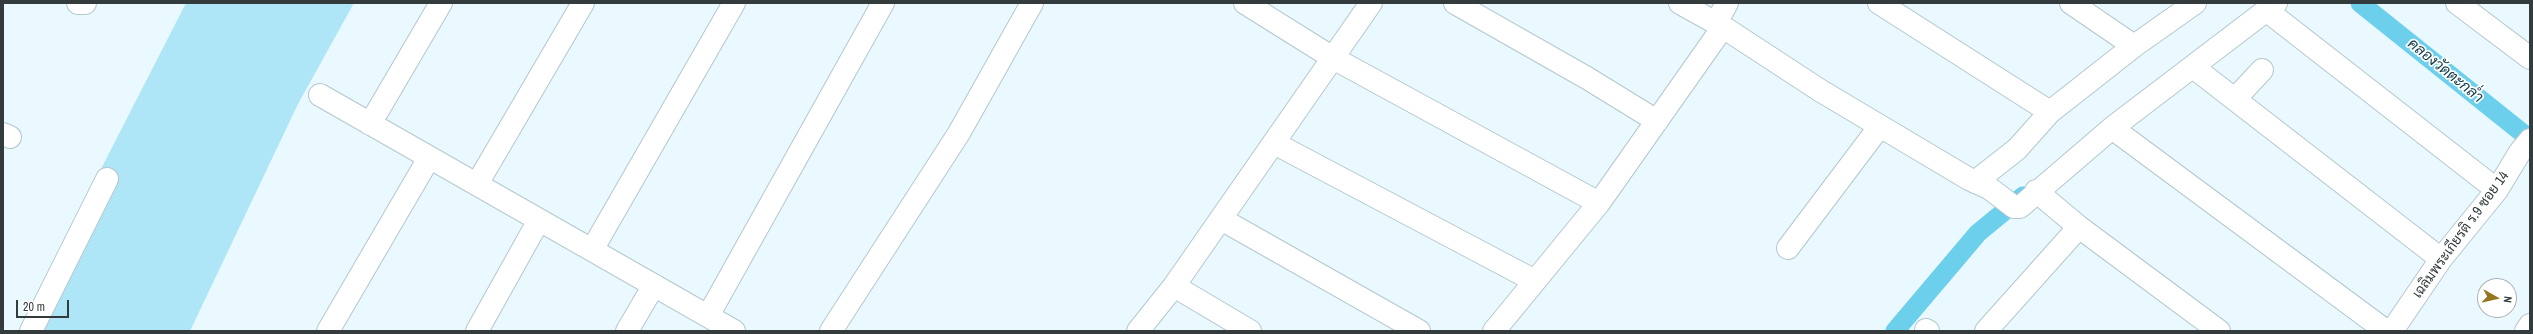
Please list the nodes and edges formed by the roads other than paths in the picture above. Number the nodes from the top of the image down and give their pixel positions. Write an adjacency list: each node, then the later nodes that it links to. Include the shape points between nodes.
1 (78, 3): 2 (street)
2 (85, 3)
3 (441, 3): 28 (street)
4 (583, 3): 35 (street)
5 (734, 3): 44 (street)
6 (883, 3): 49 (street)
7 (1032, 3): 56 (street, via 959,133)
8 (1245, 3): 20 (street)
9 (1371, 3): 20 (street)
10 (1455, 3): 27 (street)
11 (1680, 3): 18 (street)
12 (1727, 3): 18 (street)
13 (1879, 3): 26 (street)
14 (2072, 3): 19 (street)
15 (2195, 3): 19 (street)
16 (2457, 3): 21 (street)
17 (2271, 7): 22 (street); 37 (street)
18 (1720, 25): 27 (street); 29 (street)
19 (2134, 46): 26 (street)
20 (1333, 58): 31 (street); 39 (street)
21 (2530, 58)
22 (2193, 67): 25 (street); 30 (street)
23 (2262, 70): 25 (street)
24 (320, 95): 28 (street)
25 (2235, 99): 45 (street)
26 (2050, 112): 36 (street)
27 (1657, 120): 39 (street)
28 (370, 124): 33 (street)
29 (1880, 126): 36 (street); 43 (street)
30 (2112, 128): 38 (street); 63 (street)
31 (1274, 142): 40 (street); 46 (street)
32 (2525, 146): 37 (street, เฉลิมพระเกียรติ ร.9 ซอย 14)
33 (429, 158): 35 (street); 52 (street)
34 (107, 179): 51 (street)
35 (477, 184): 41 (street)
36 (1982, 185): 38 (street, via 2014,207 2020,207)
37 (2497, 190): 45 (street, เฉลิมพระเกียรติ ร.9 ซอย 14)
38 (2036, 191): 42 (street)
39 (1599, 203): 46 (street)
40 (1221, 219): 48 (street); 59 (street)
41 (539, 220): 44 (street); 53 (street)
42 (2079, 227): 61 (street); 62 (street)
43 (1788, 248)
44 (592, 250): 47 (street)
45 (2441, 259): 64 (street, เฉลิมพระเกียรติ ร.9 ซอย 14)
46 (1535, 281): 60 (street)
47 (654, 285): 49 (street); 54 (street)
48 (1174, 286): 57 (street); 58 (street)
49 (708, 316): 55 (street)
50 (2530, 325): 65 (street)
51 (31, 331)
52 (328, 331)
53 (477, 331)
54 (627, 331)
55 (734, 331)
56 (831, 331)
57 (1138, 331)
58 (1250, 331)
59 (1419, 331)
60 (1494, 331)
61 (1986, 331)
62 (2219, 331)
63 (2386, 331)
64 (2392, 331)
65 (2526, 331)

